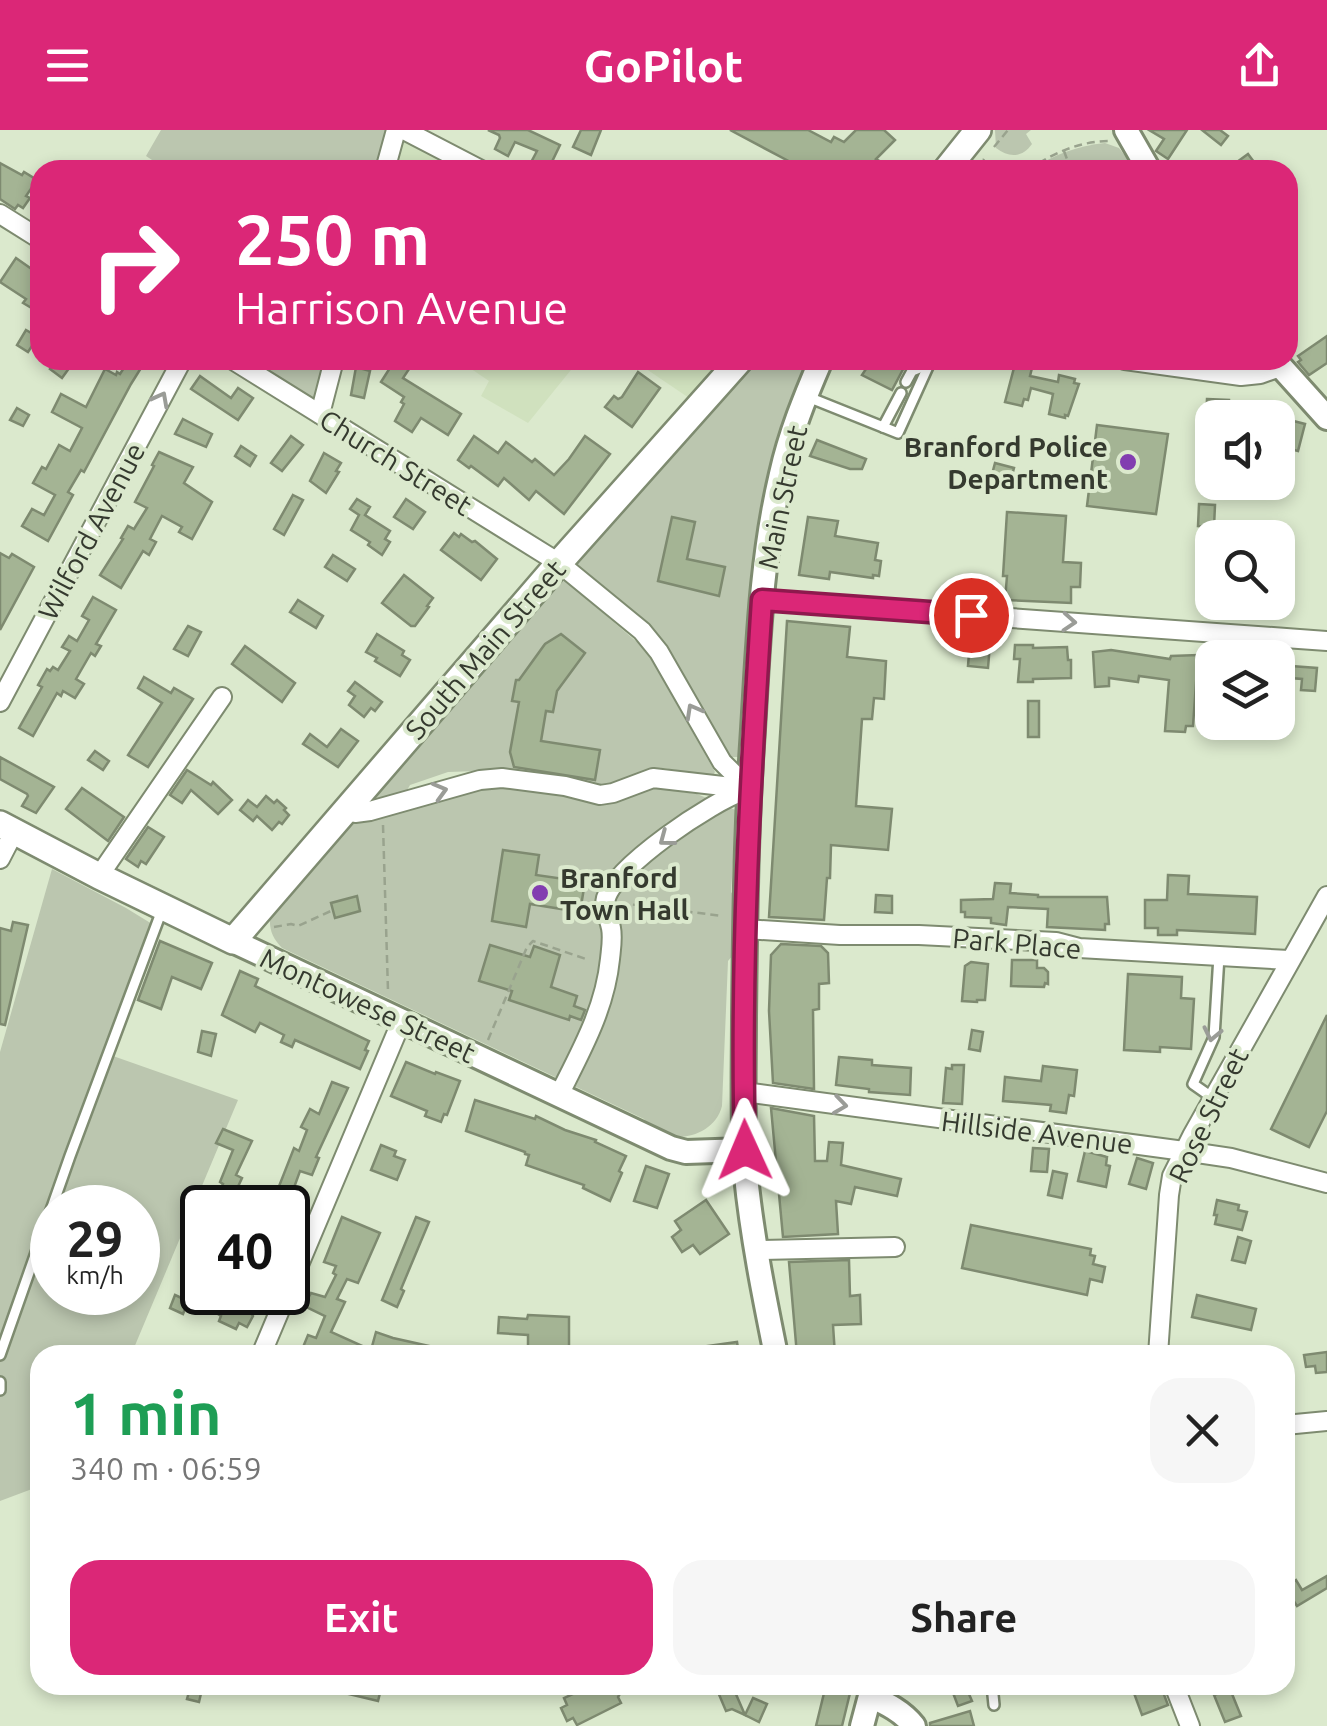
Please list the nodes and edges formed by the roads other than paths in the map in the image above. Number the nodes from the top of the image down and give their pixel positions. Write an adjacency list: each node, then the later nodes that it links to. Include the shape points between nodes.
1 (396, 130): 5 (street)
2 (404, 130): 6 (street)
3 (1118, 136): 8 (street)
4 (986, 138): 7 (main road)
5 (388, 160)
6 (462, 160)
7 (958, 160)
8 (1141, 160)
9 (0, 214): 10 (street)
10 (30, 232)
11 (177, 370): 31 (street, Wilford Avenue, one-way to 11)
12 (250, 370): 25 (street, Church Street)
13 (331, 370): 25 (street)
14 (731, 370): 27 (main road, South Main Street)
15 (817, 370): 23 (street, Main Street)
16 (916, 370): 21 (lane)
17 (926, 370): 26 (lane, via 898,432)
18 (1198, 370): 19 (street, via 1241,376)
19 (1266, 370)
20 (1284, 370): 24 (street)
21 (906, 382)
22 (901, 393): 26 (lane)
23 (806, 396): 26 (lane); 28 (street, Main Street, via 780,474)
24 (1325, 412)
25 (320, 414): 27 (street, Church Street)
26 (883, 427)
27 (559, 564): 32 (street, Church Street, one-way to 27, via 722,762 647,636); 33 (main road, South Main Street)
28 (762, 600): 29 (street, one-way to 29); 32 (street, Main Street)
29 (1327, 641)
30 (222, 698): 36 (street)
31 (0, 702)
32 (749, 789): 33 (street, one-way to 32, via 370,810 495,778 600,795 652,778); 39 (street, Main Street); 45 (street, one-way to 45, via 709,806 610,889 606,982)
33 (346, 810): 40 (main road, South Main Street)
34 (7, 828): 35 (street); 36 (main road, Montowese Street)
35 (0, 858)
36 (99, 876): 38 (main road, Montowese Street)
37 (1327, 896): 42 (street, Rose Street)
38 (163, 907): 40 (main road, Montowese Street); 55 (lane)
39 (745, 928): 41 (street, Park Place); 44 (street, Main Street)
40 (233, 941): 43 (street, Montowese Street)
41 (1219, 956): 42 (street, Park Place); 46 (lane, one-way to 46, via 1214,1039 1193,1084)
42 (1290, 960): 46 (street, Rose Street)
43 (402, 1020): 45 (street, Montowese Street); 52 (street)
44 (744, 1092): 47 (street, Main Street); 48 (street, Hillside Avenue, one-way to 48)
45 (559, 1095): 47 (street, Montowese Street, via 676,1150)
46 (1213, 1098): 48 (street, Rose Street)
47 (745, 1150): 51 (street, Main Street)
48 (1184, 1150): 49 (street, Hillside Avenue); 54 (street, Rose Street, via 1169,1195)
49 (1327, 1183)
50 (894, 1247): 51 (street)
51 (757, 1250): 53 (street, Main Street)
52 (265, 1345)
53 (774, 1345)
54 (1159, 1345)
55 (0, 1355)
56 (1327, 1421): 57 (street)
57 (1295, 1424)
58 (870, 1695): 63 (street)
59 (877, 1695): 64 (street)
60 (993, 1695): 62 (lane)
61 (1178, 1695): 65 (street)
62 (994, 1705)
63 (862, 1726)
64 (914, 1726)
65 (1190, 1726)

